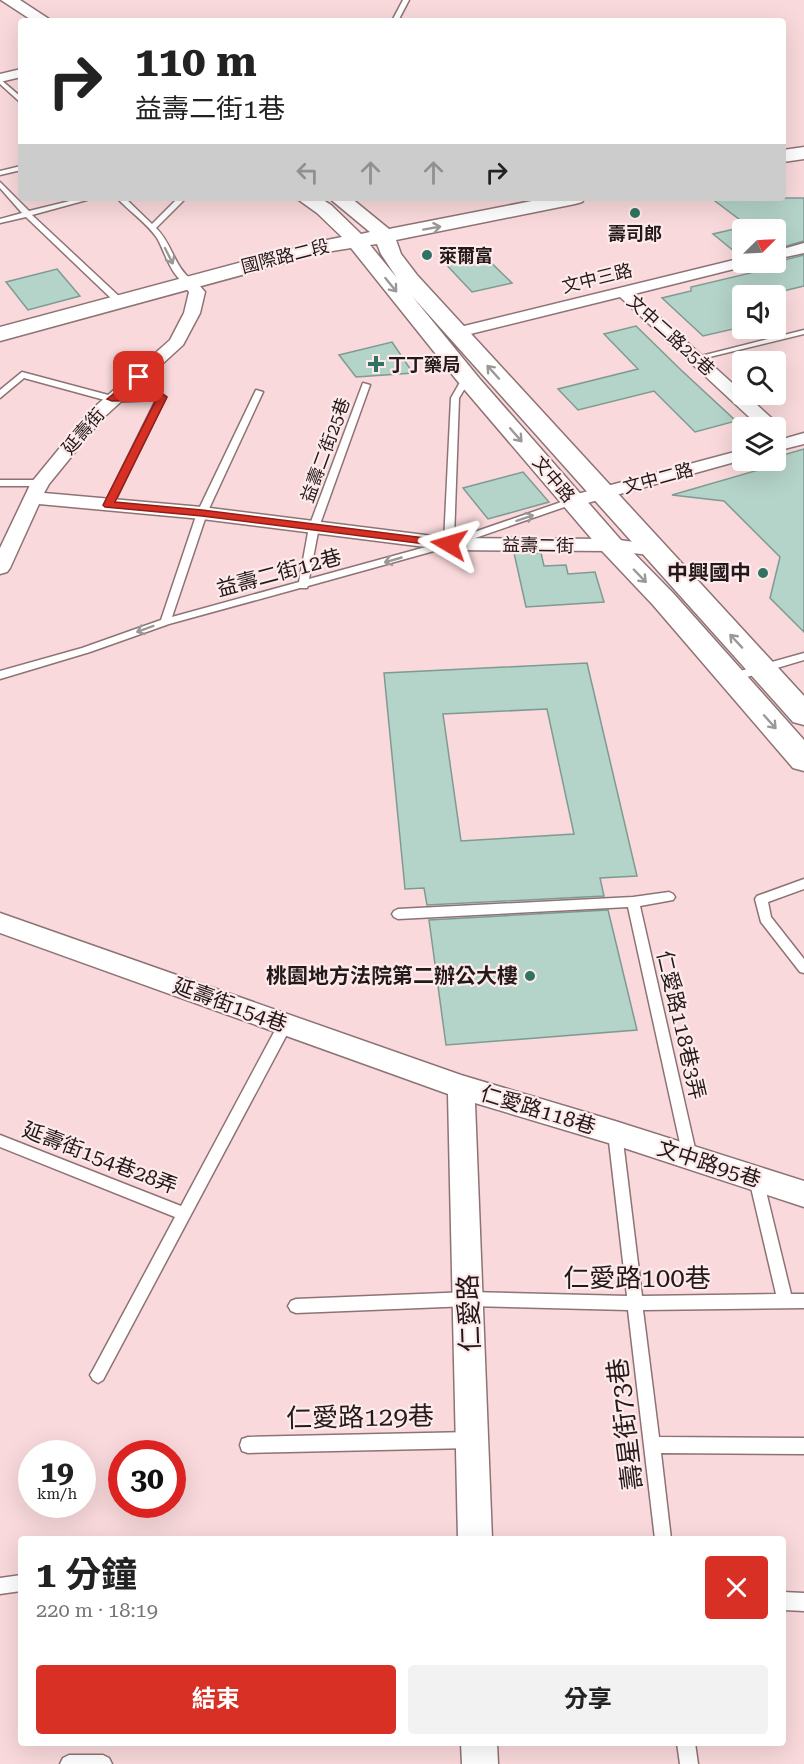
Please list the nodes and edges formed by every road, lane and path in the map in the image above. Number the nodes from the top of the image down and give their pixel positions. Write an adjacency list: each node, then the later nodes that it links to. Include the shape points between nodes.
1 (9, 0): 4 (street)
2 (406, 0): 5 (lane)
3 (0, 12): 6 (street)
4 (39, 18)
5 (397, 18)
6 (18, 23)
7 (18, 74): 8 (street)
8 (0, 79): 9 (lane)
9 (18, 98)
10 (804, 141): 11 (street)
11 (786, 144)
12 (804, 153): 13 (street)
13 (786, 156)
14 (18, 169): 15 (lane)
15 (0, 173)
16 (0, 184): 24 (lane)
17 (78, 201): 24 (lane)
18 (124, 201): 26 (lane)
19 (179, 201): 26 (lane)
20 (311, 201): 28 (street, 文中路)
21 (343, 201): 27 (street, 文中路)
22 (487, 201): 27 (street, 國際路二段)
23 (561, 201): 27 (street, 國際路二段, one-way to 23, via 435,228)
24 (27, 214): 25 (lane); 34 (lane)
25 (0, 221)
26 (152, 228): 32 (lane, one-way to 32)
27 (379, 230): 28 (street, 國際路二段); 36 (street, 文中路, via 409,280)
28 (350, 234): 32 (street, 國際路二段); 40 (street, 文中路, one-way to 40)
29 (804, 248): 30 (street)
30 (786, 252)
31 (732, 265): 33 (street, 文中三路)
32 (184, 278): 34 (street, 國際路二段); 44 (street, 延壽街, via 197,292 192,313 177,342)
33 (623, 292): 36 (street, 文中三路); 39 (street, 文中二路25巷)
34 (115, 297): 35 (street, 國際路二段); 38 (street, 國際路二段)
35 (0, 323)
36 (458, 332): 49 (street, 文中路, one-way to 36)
37 (804, 332): 39 (lane)
38 (0, 334)
39 (697, 358): 45 (street, 文中二路25巷)
40 (471, 383): 50 (street, 文中路, one-way to 50); 54 (lane, via 462,386 455,399)
41 (366, 385): 53 (lane, 益壽二街25巷)
42 (260, 392): 52 (lane)
43 (0, 395): 44 (lane, via 22,375)
44 (112, 399): 48 (street, 延壽街); 51 (lane, via 162,397)
45 (760, 417)
46 (732, 458): 49 (street, 文中二路)
47 (0, 483): 48 (lane)
48 (36, 491): 51 (street, 益壽二街); 57 (street, 延壽街)
49 (601, 494): 50 (street, 文中二路); 56 (street, 文中路)
50 (573, 501): 54 (lane, 益壽二街12巷, one-way to 50); 55 (street, 文中路)
51 (109, 505): 52 (street, 益壽二街)
52 (202, 513): 53 (street, 益壽二街); 59 (lane)
53 (314, 527): 54 (street, 益壽二街); 58 (lane, 益壽二街25巷)
54 (449, 544): 55 (street, 益壽二街); 58 (lane, 益壽二街12巷, one-way to 58)
55 (611, 546): 56 (street, 益壽二街); 63 (street, 文中路, one-way to 63, via 663,599)
56 (651, 549): 61 (street, 文中路, one-way to 56)
57 (2, 559)
58 (303, 586): 59 (lane, 益壽二街12巷)
59 (165, 622): 62 (lane, 益壽二街12巷, one-way to 62)
60 (804, 656): 61 (lane)
61 (761, 669): 63 (lane); 64 (street, 文中路)
62 (0, 675)
63 (730, 678): 65 (street, 文中路, one-way to 65)
64 (804, 715)
65 (804, 760)
66 (804, 884): 71 (lane, via 761,899 765,919)
67 (669, 897): 68 (lane)
68 (633, 902): 69 (lane); 76 (lane, 仁愛路118巷3弄)
69 (398, 914)
70 (0, 923): 72 (street, 延壽街154巷)
71 (804, 968)
72 (285, 1025): 73 (street, 延壽街154巷); 79 (lane, 延壽街154巷28弄)
73 (461, 1087): 74 (street, 仁愛路118巷); 80 (street, 仁愛路)
74 (615, 1133): 76 (street, 文中路95巷); 83 (lane, 壽星街73巷)
75 (0, 1141): 79 (lane, 延壽街154巷28弄)
76 (690, 1157): 77 (street, 文中路95巷)
77 (756, 1179): 78 (street, 文中路95巷); 82 (lane)
78 (804, 1194)
79 (185, 1214): 85 (lane, 延壽街154巷28弄)
80 (469, 1299): 83 (lane, 仁愛路100巷); 84 (lane, 仁愛路100巷); 86 (street, 仁愛路)
81 (804, 1301): 82 (lane, 仁愛路100巷)
82 (785, 1302): 83 (lane, 仁愛路100巷)
83 (636, 1304): 88 (lane, 壽星街73巷)
84 (296, 1306)
85 (98, 1375)
86 (472, 1440): 87 (lane, 仁愛路129巷); 90 (street, 仁愛路)
87 (248, 1445)
88 (653, 1445): 89 (lane); 91 (lane, 壽星街73巷)
89 (804, 1446)
90 (475, 1536)
91 (663, 1536)
92 (18, 1583): 93 (lane)
93 (0, 1586)
94 (786, 1601): 95 (lane)
95 (804, 1602)
96 (479, 1746): 100 (street)
97 (686, 1746): 101 (lane)
98 (69, 1764): 99 (lane)
99 (103, 1764)
100 (480, 1764)
101 (689, 1764)

